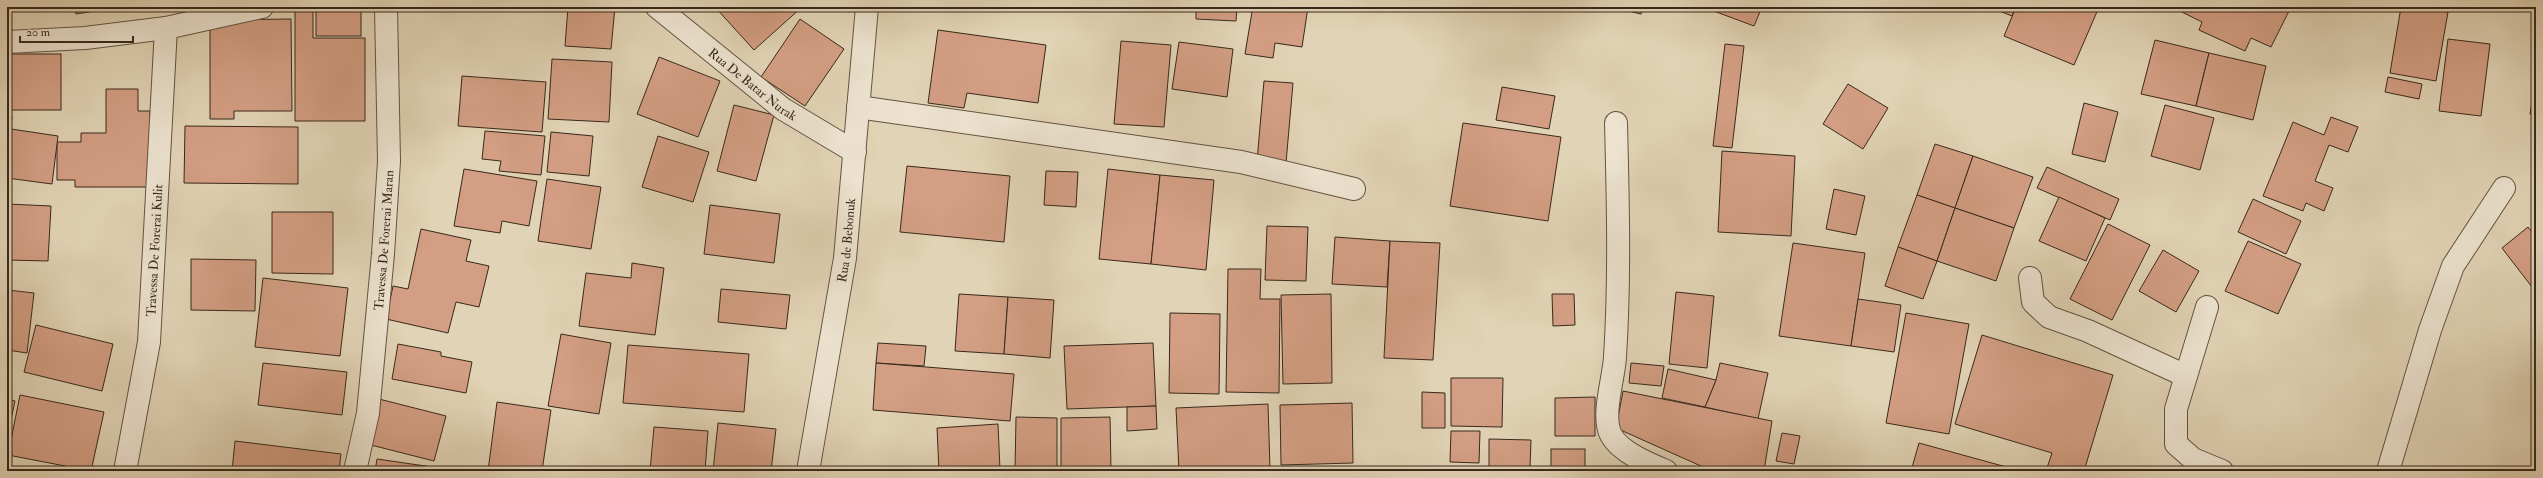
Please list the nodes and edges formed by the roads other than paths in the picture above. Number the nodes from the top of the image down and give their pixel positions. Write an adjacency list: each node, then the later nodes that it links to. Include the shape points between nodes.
1 (262, 7): 5 (street)
2 (386, 7): 17 (street, Travessa De Forerai Maran, via 388,161 383,254 368,412)
3 (657, 7): 10 (street, Rua De Batar Nurak, via 783,109)
4 (867, 7): 8 (street, Rua de Bebonuk)
5 (200, 13): 6 (street)
6 (166, 28): 7 (street, via 86,38); 16 (street, Travessa De Forerai Kulit, via 149,342)
7 (7, 42)
8 (858, 107): 10 (street, Rua de Bebonuk); 12 (street, via 1241,162)
9 (1616, 123): 19 (street, via 1618,247 1615,358 1607,418 1611,435 1623,448)
10 (855, 152): 18 (street, Rua de Bebonuk, via 845,258)
11 (2504, 188): 21 (street, via 2453,266 2423,352)
12 (1354, 189)
13 (2030, 278): 15 (street, via 2032,302 2049,317 2088,331)
14 (2207, 307): 15 (street)
15 (2186, 376): 20 (street, via 2176,409 2176,444 2193,459)
16 (125, 471)
17 (355, 471)
18 (808, 471)
19 (1666, 471)
20 (2222, 471)
21 (2388, 471)

